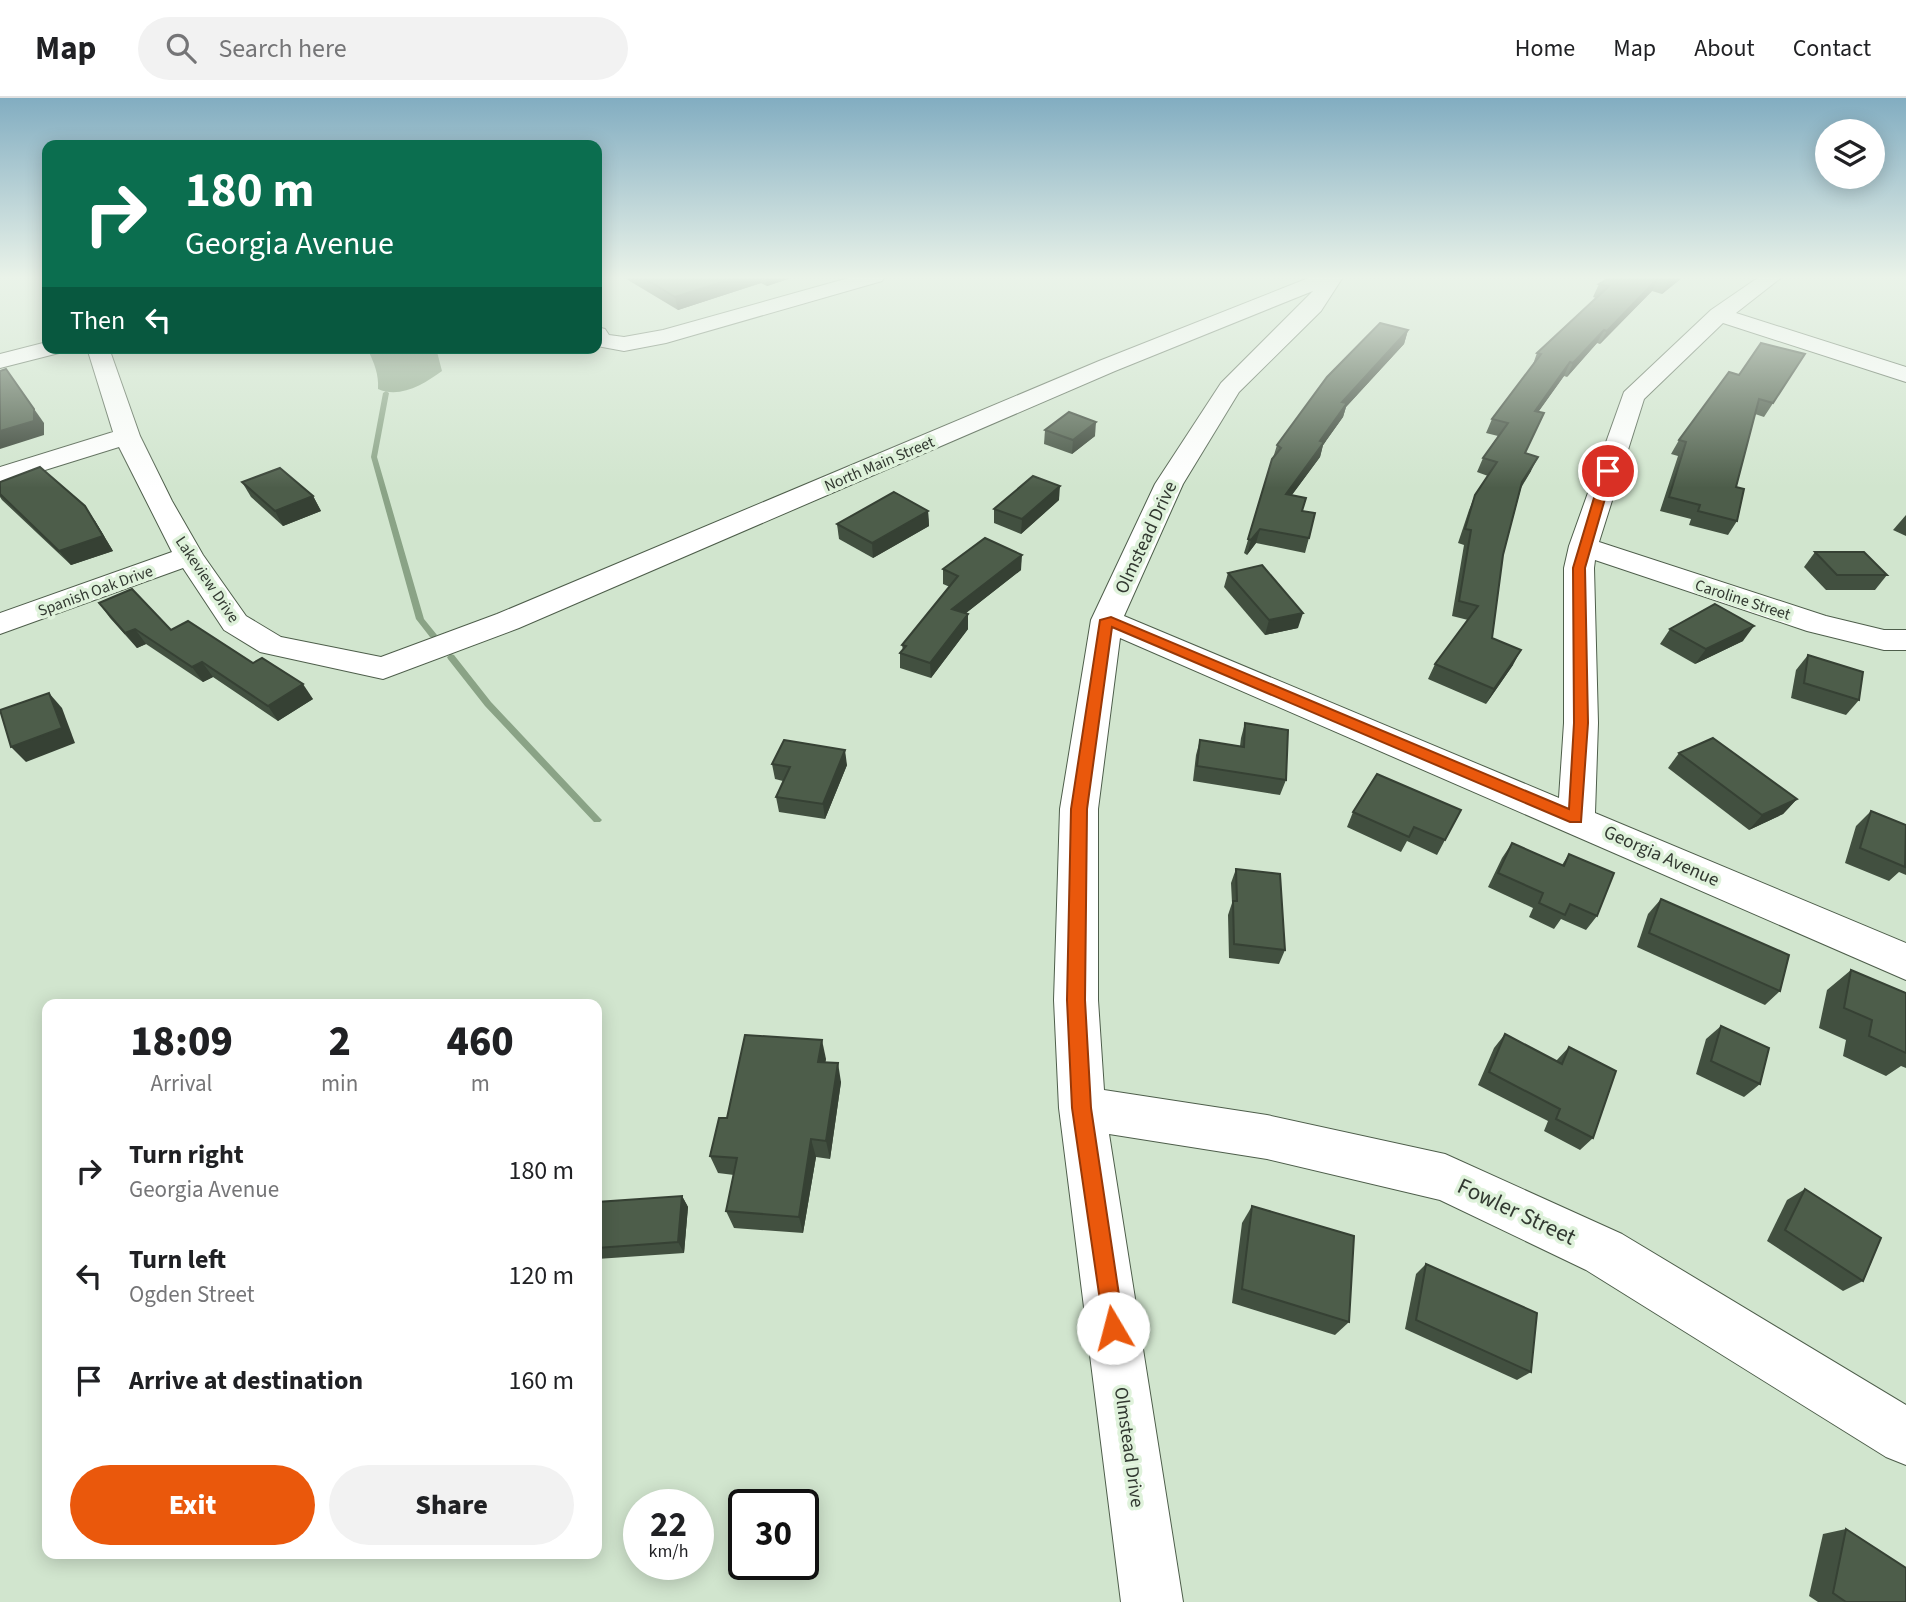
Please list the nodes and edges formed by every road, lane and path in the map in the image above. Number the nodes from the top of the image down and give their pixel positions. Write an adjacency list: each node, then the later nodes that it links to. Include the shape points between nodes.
1 (1154, 347): 16 (street, North Main Street, via 508,621)
2 (1271, 347): 13 (street, Olmstead Drive, via 1229,388 1169,484)
3 (1686, 347): 11 (street, via 1633,397)
4 (1818, 347): 8 (street)
5 (42, 350): 7 (street)
6 (100, 354): 9 (street, Lakeview Drive)
7 (0, 362)
8 (1906, 375)
9 (127, 436): 10 (street); 12 (street, Lakeview Drive)
10 (0, 475)
11 (1583, 546): 15 (street, Caroline Street, via 1818,624 1884,640); 17 (street, via 1577,621 1581,723)
12 (189, 556): 14 (street, Spanish Oak Drive); 16 (street, Lakeview Drive, via 235,623 271,645 383,668)
13 (1107, 620): 17 (street, Georgia Avenue); 19 (street, Olmstead Drive, via 1079,809 1076,1000)
14 (0, 624)
15 (1906, 640)
16 (429, 650)
17 (1576, 818): 18 (street, Georgia Avenue)
18 (1906, 962)
19 (1082, 1108): 20 (street, Fowler Street, via 1268,1137 1445,1178 1604,1252); 21 (street, Olmstead Drive)
20 (1906, 1437)
21 (1152, 1602)

